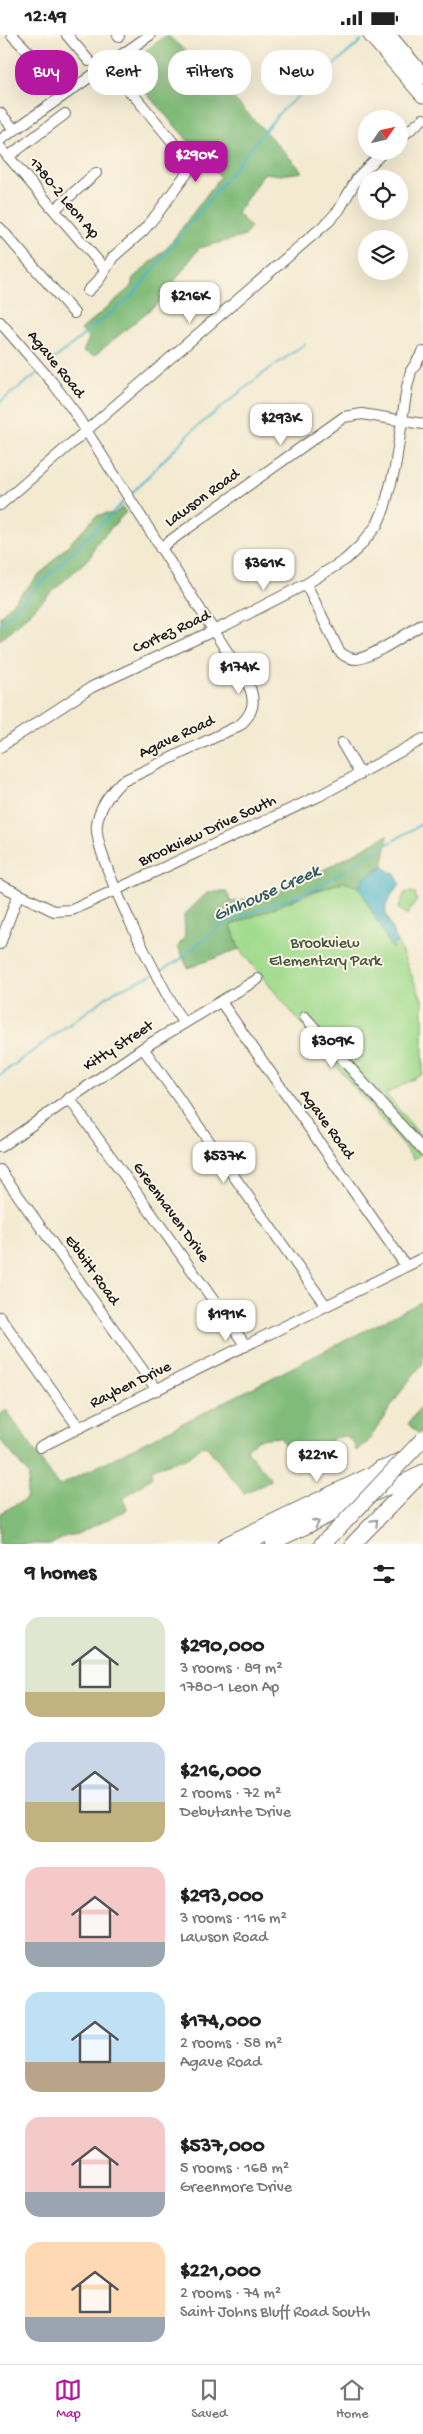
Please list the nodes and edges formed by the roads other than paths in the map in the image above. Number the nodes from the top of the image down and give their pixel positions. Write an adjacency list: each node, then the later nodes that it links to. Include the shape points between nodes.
1 (12, 35): 6 (street)
2 (67, 35): 8 (street)
3 (150, 35): 7 (street)
4 (371, 35): 12 (highway)
5 (388, 35): 9 (highway)
6 (27, 50)
7 (129, 50)
8 (88, 60)
9 (423, 76)
10 (88, 79): 16 (street)
11 (133, 95): 25 (street, via 180,153 188,168 143,231)
12 (423, 95)
13 (0, 113): 16 (street)
14 (65, 114): 20 (street)
15 (423, 119): 17 (street)
16 (15, 130): 18 (street)
17 (408, 132)
18 (0, 141)
19 (0, 147): 20 (street, 1780-2 Leon Ap)
20 (8, 157): 23 (street, 1780-2 Leon Ap)
21 (375, 160): 32 (street, via 358,177 328,223)
22 (96, 173): 23 (street)
23 (54, 210): 25 (street, 1780-2 Leon Ap)
24 (0, 228): 27 (street)
25 (104, 268): 26 (street, via 99,280)
26 (88, 291)
27 (74, 313)
28 (0, 322): 32 (street, Agave Road, via 55,386)
29 (423, 353): 30 (street, Cortez Road, via 411,371)
30 (402, 421): 31 (street, Lawson Road); 34 (street, Lawson Road, via 362,413 344,417); 35 (street, Cortez Road, via 391,486 377,525 345,560)
31 (423, 424)
32 (84, 431): 33 (street); 34 (street, Agave Road)
33 (0, 505)
34 (160, 548): 37 (street, Agave Road)
35 (306, 584): 36 (street, via 330,636 339,651 349,658 367,656); 37 (street, Cortez Road)
36 (423, 624)
37 (212, 630): 40 (street, Cortez Road, via 92,687); 43 (street, Agave Road, via 249,686 253,707 240,725 138,773 121,782 110,793 96,825 102,855)
38 (423, 739): 41 (street, Brookview Drive South)
39 (342, 743): 41 (street)
40 (0, 747)
41 (360, 774): 43 (street, Brookview Drive South, via 310,801)
42 (0, 885): 44 (street, Brookview Drive South)
43 (118, 891): 44 (street, Brookview Drive South, via 66,911 54,911); 49 (street, Agave Road, via 161,984)
44 (18, 895): 45 (street)
45 (0, 944)
46 (258, 979): 47 (street, Kitty Street)
47 (221, 1002): 49 (street, Kitty Street); 56 (street, Agave Road)
48 (305, 1017): 53 (street)
49 (183, 1023): 50 (street, Kitty Street)
50 (143, 1048): 51 (street, Kitty Street); 57 (street)
51 (69, 1098): 52 (street, Kitty Street); 59 (street, Greenhaven Drive)
52 (0, 1147)
53 (423, 1150)
54 (0, 1170): 60 (street, Ebbitt Road)
55 (423, 1257): 56 (street, Rayben Drive)
56 (406, 1266): 57 (street, Rayben Drive)
57 (326, 1306): 59 (street, Rayben Drive)
58 (0, 1317): 61 (street)
59 (246, 1346): 60 (street, Rayben Drive)
60 (157, 1390): 61 (street, Rayben Drive)
61 (79, 1428): 63 (street, Rayben Drive)
62 (423, 1439): 70 (highway, bridge)
63 (40, 1447)
64 (423, 1449): 65 (main road)
65 (381, 1468): 67 (main road); 68 (highway, via 354,1490)
66 (423, 1472): 69 (main road, one-way to 66); 71 (highway, one-way to 66)
67 (224, 1544)
68 (245, 1544)
69 (272, 1544)
70 (322, 1544)
71 (353, 1544)

